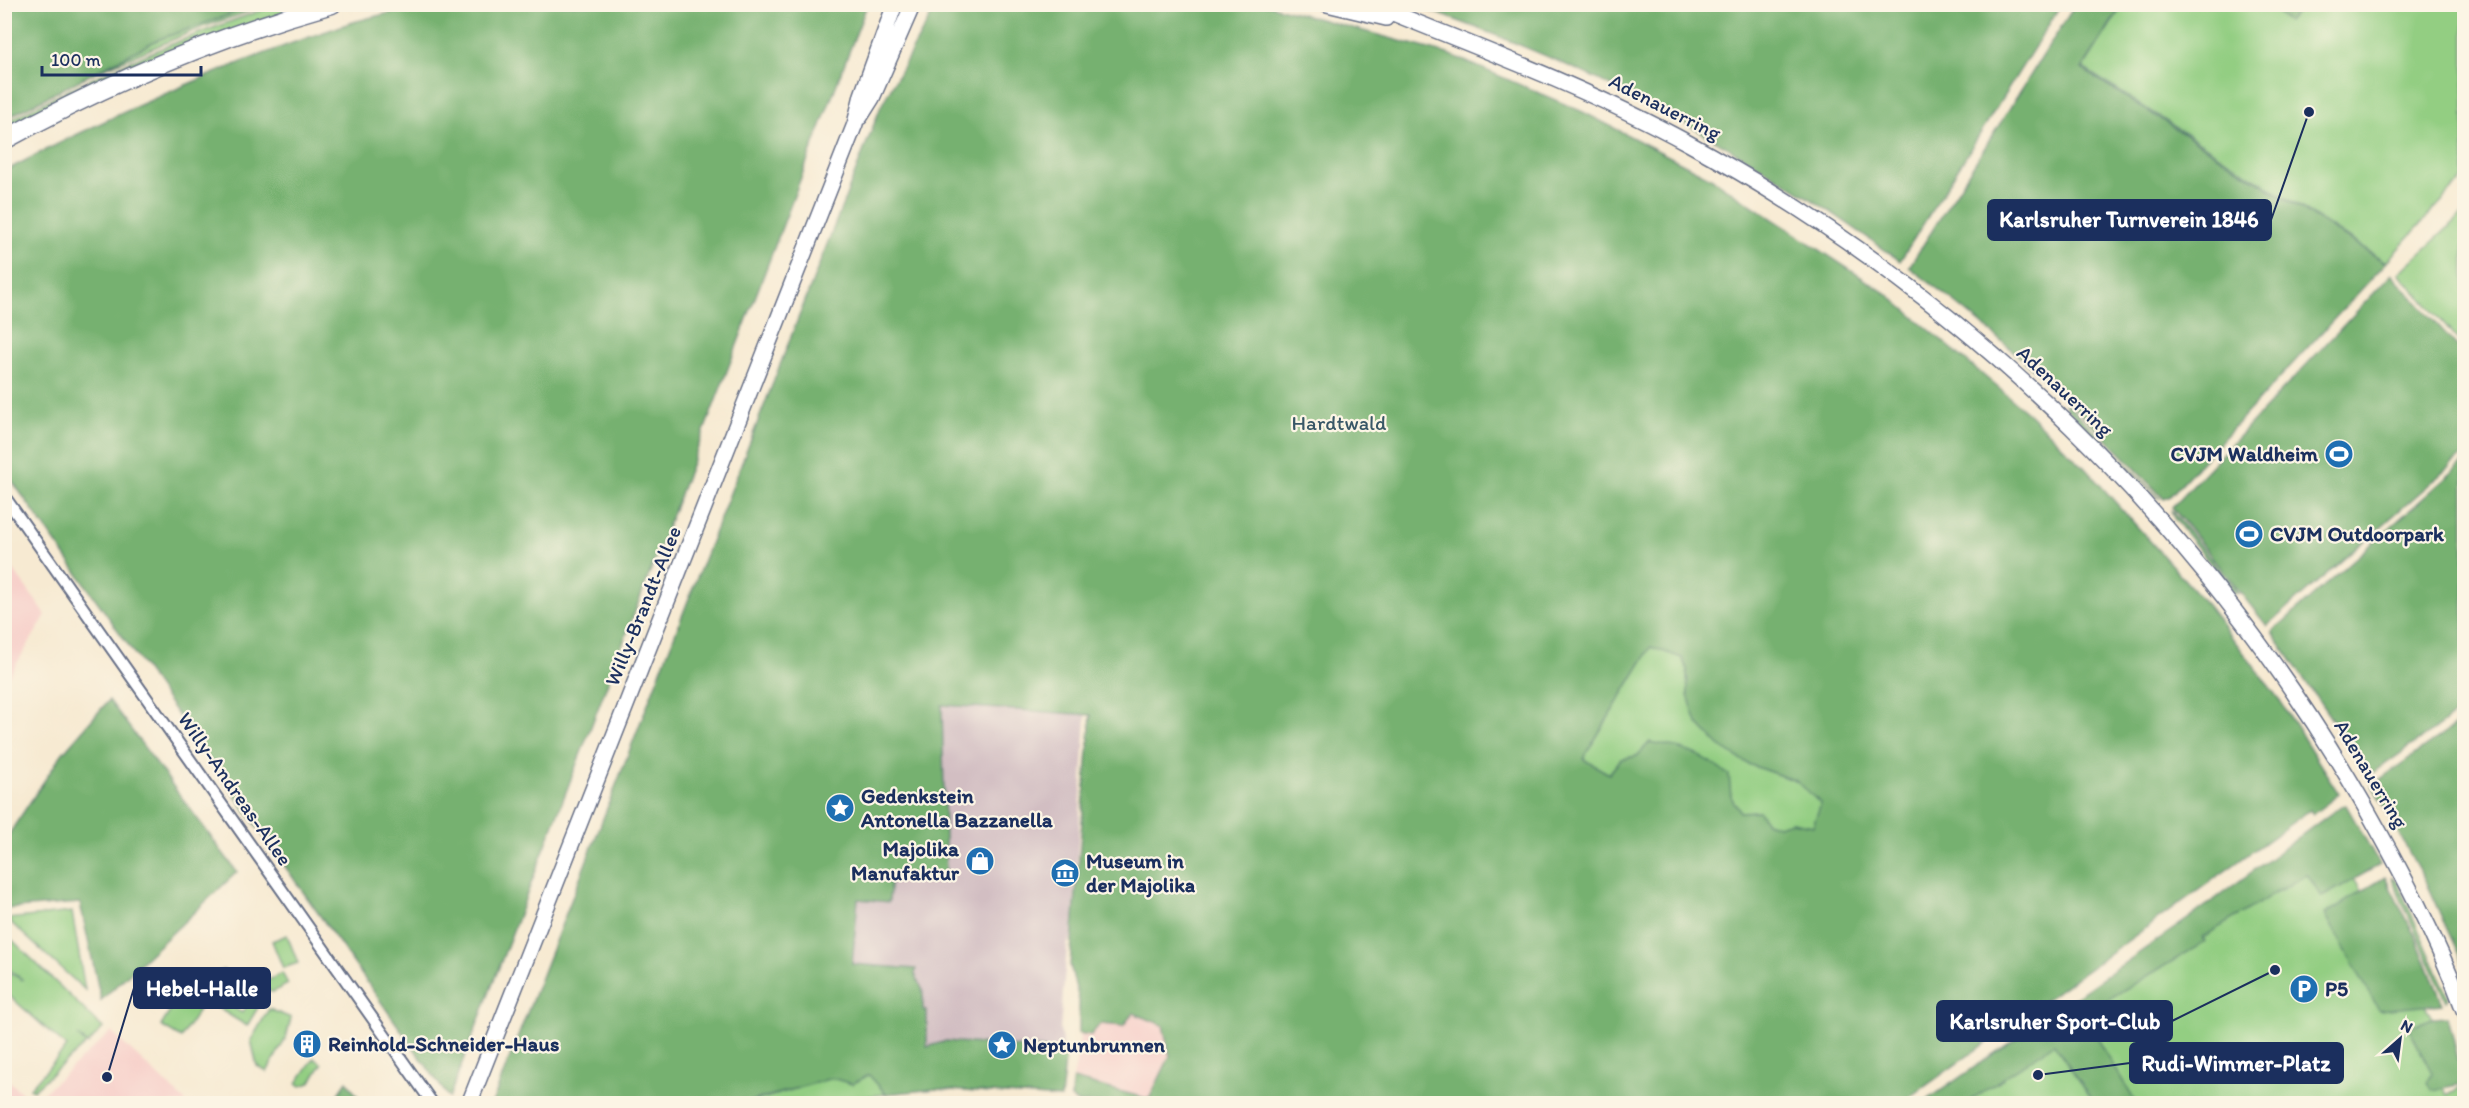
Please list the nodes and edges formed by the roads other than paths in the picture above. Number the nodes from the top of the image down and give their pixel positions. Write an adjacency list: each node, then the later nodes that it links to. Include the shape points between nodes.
1 (332, 4): 8 (main road, via 185,54)
2 (895, 4): 7 (main road, Willy-Brandt-Allee)
3 (913, 4): 7 (main road, Willy-Brandt-Allee, via 872,98)
4 (1327, 4): 6 (main road, Adenauerring)
5 (1371, 4): 6 (main road, Adenauerring)
6 (1424, 26): 10 (main road, Adenauerring, via 1598,97 1751,179 1914,291 2057,413 2182,545 2294,691 2328,741 2398,863)
7 (855, 124): 12 (main road, Willy-Brandt-Allee)
8 (4, 140)
9 (4, 496): 11 (street, Willy-Andreas-Allee)
10 (2464, 1010)
11 (433, 1104)
12 (469, 1104)

